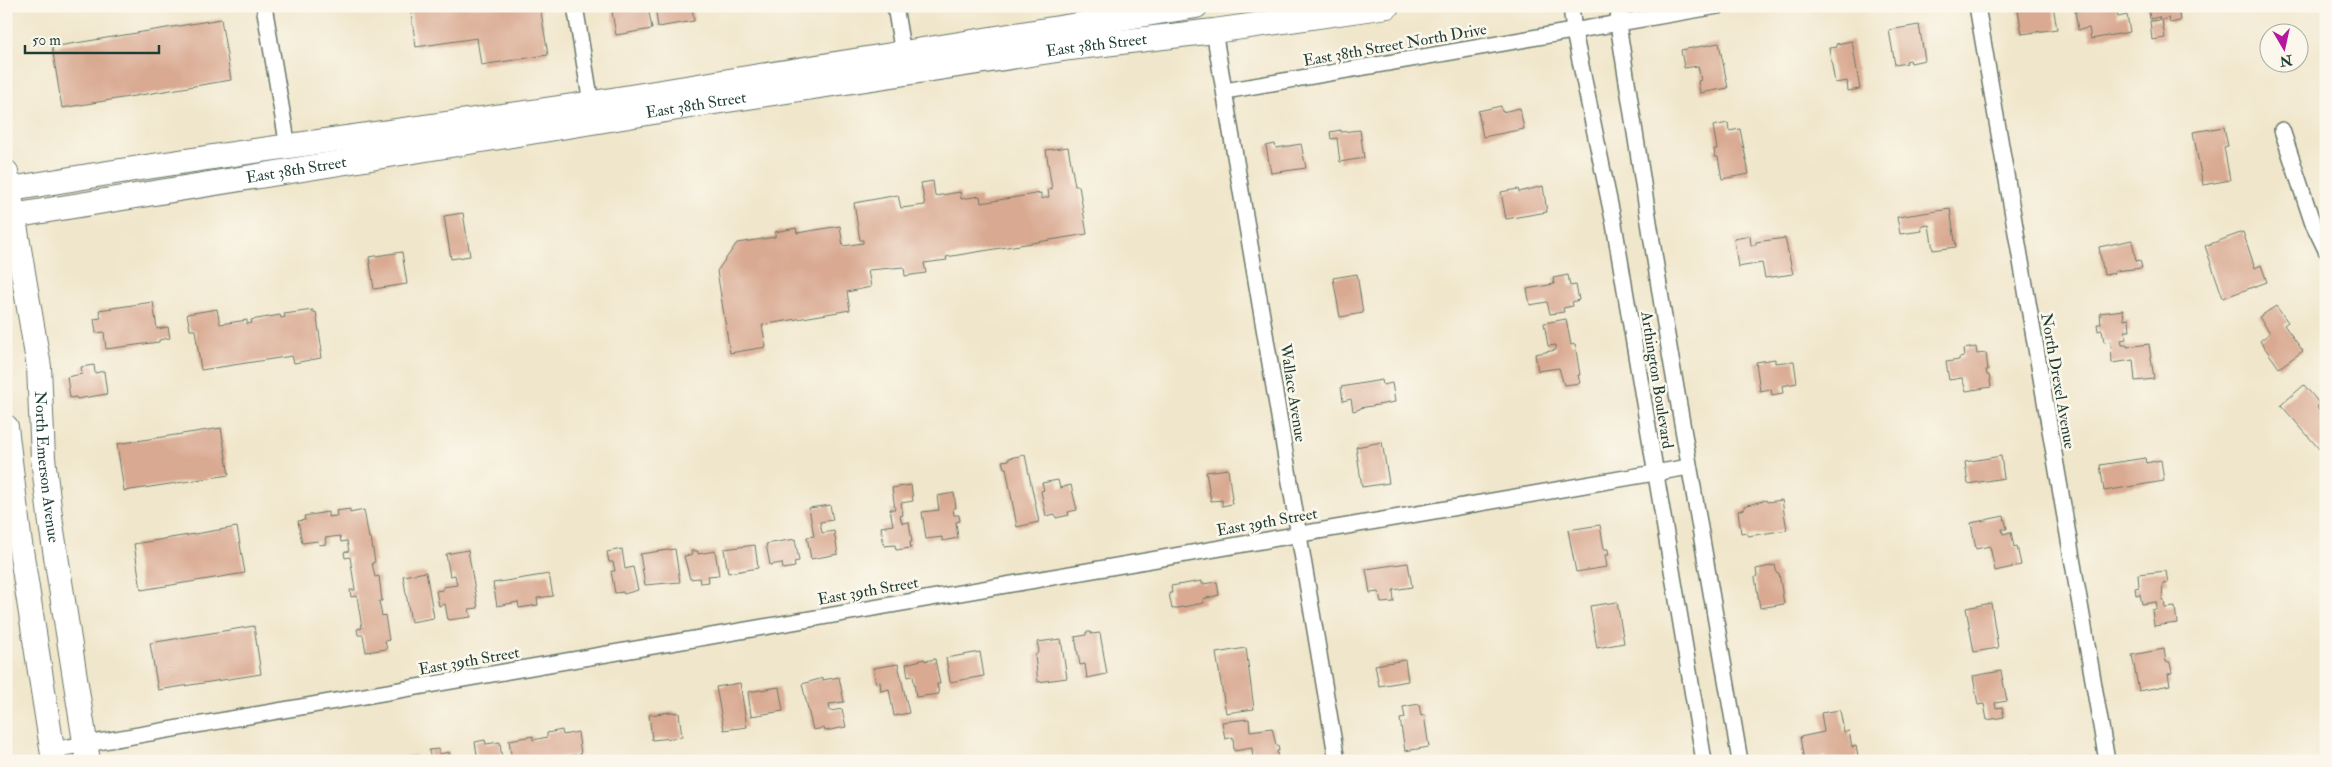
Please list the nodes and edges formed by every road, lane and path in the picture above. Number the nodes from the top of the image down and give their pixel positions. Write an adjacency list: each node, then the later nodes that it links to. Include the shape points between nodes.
1 (264, 6): 17 (street)
2 (575, 6): 15 (street)
3 (895, 6): 13 (street)
4 (1196, 6): 13 (main road, East 38th Street)
5 (1387, 6): 11 (main road, East 38th Street)
6 (1571, 6): 12 (street, Arthington Boulevard)
7 (1619, 6): 10 (street, Arthington Boulevard)
8 (1718, 6): 10 (street, East 38th Street North Drive)
9 (1978, 6): 30 (street, North Drexel Avenue)
10 (1618, 24): 12 (street, East 38th Street North Drive); 22 (street, Arthington Boulevard)
11 (1214, 32): 14 (street, Wallace Avenue); 19 (main road, East 38th Street, via 1070,48 721,101)
12 (1574, 32): 14 (street, East 38th Street North Drive); 23 (street, Arthington Boulevard, via 1614,224)
13 (904, 54): 15 (main road, East 38th Street)
14 (1225, 91): 24 (street, Wallace Avenue)
15 (591, 103): 17 (main road, East 38th Street)
16 (2282, 130): 20 (street, via 2312,221)
17 (288, 147): 18 (main road, East 38th Street)
18 (7, 184): 19 (main road, North Emerson Avenue)
19 (10, 216): 25 (main road, North Emerson Avenue, via 39,367 43,458 52,533)
20 (2326, 250)
21 (6, 427): 26 (main road, via 21,553)
22 (1689, 467): 23 (street, East 39th Street); 29 (street, Arthington Boulevard)
23 (1655, 473): 24 (street, East 39th Street); 28 (street, Arthington Boulevard)
24 (1298, 534): 25 (street, East 39th Street); 27 (street, Wallace Avenue)
25 (87, 752): 26 (street, East 39th Street)
26 (53, 755)
27 (1337, 761)
28 (1704, 761)
29 (1740, 761)
30 (2107, 761)

